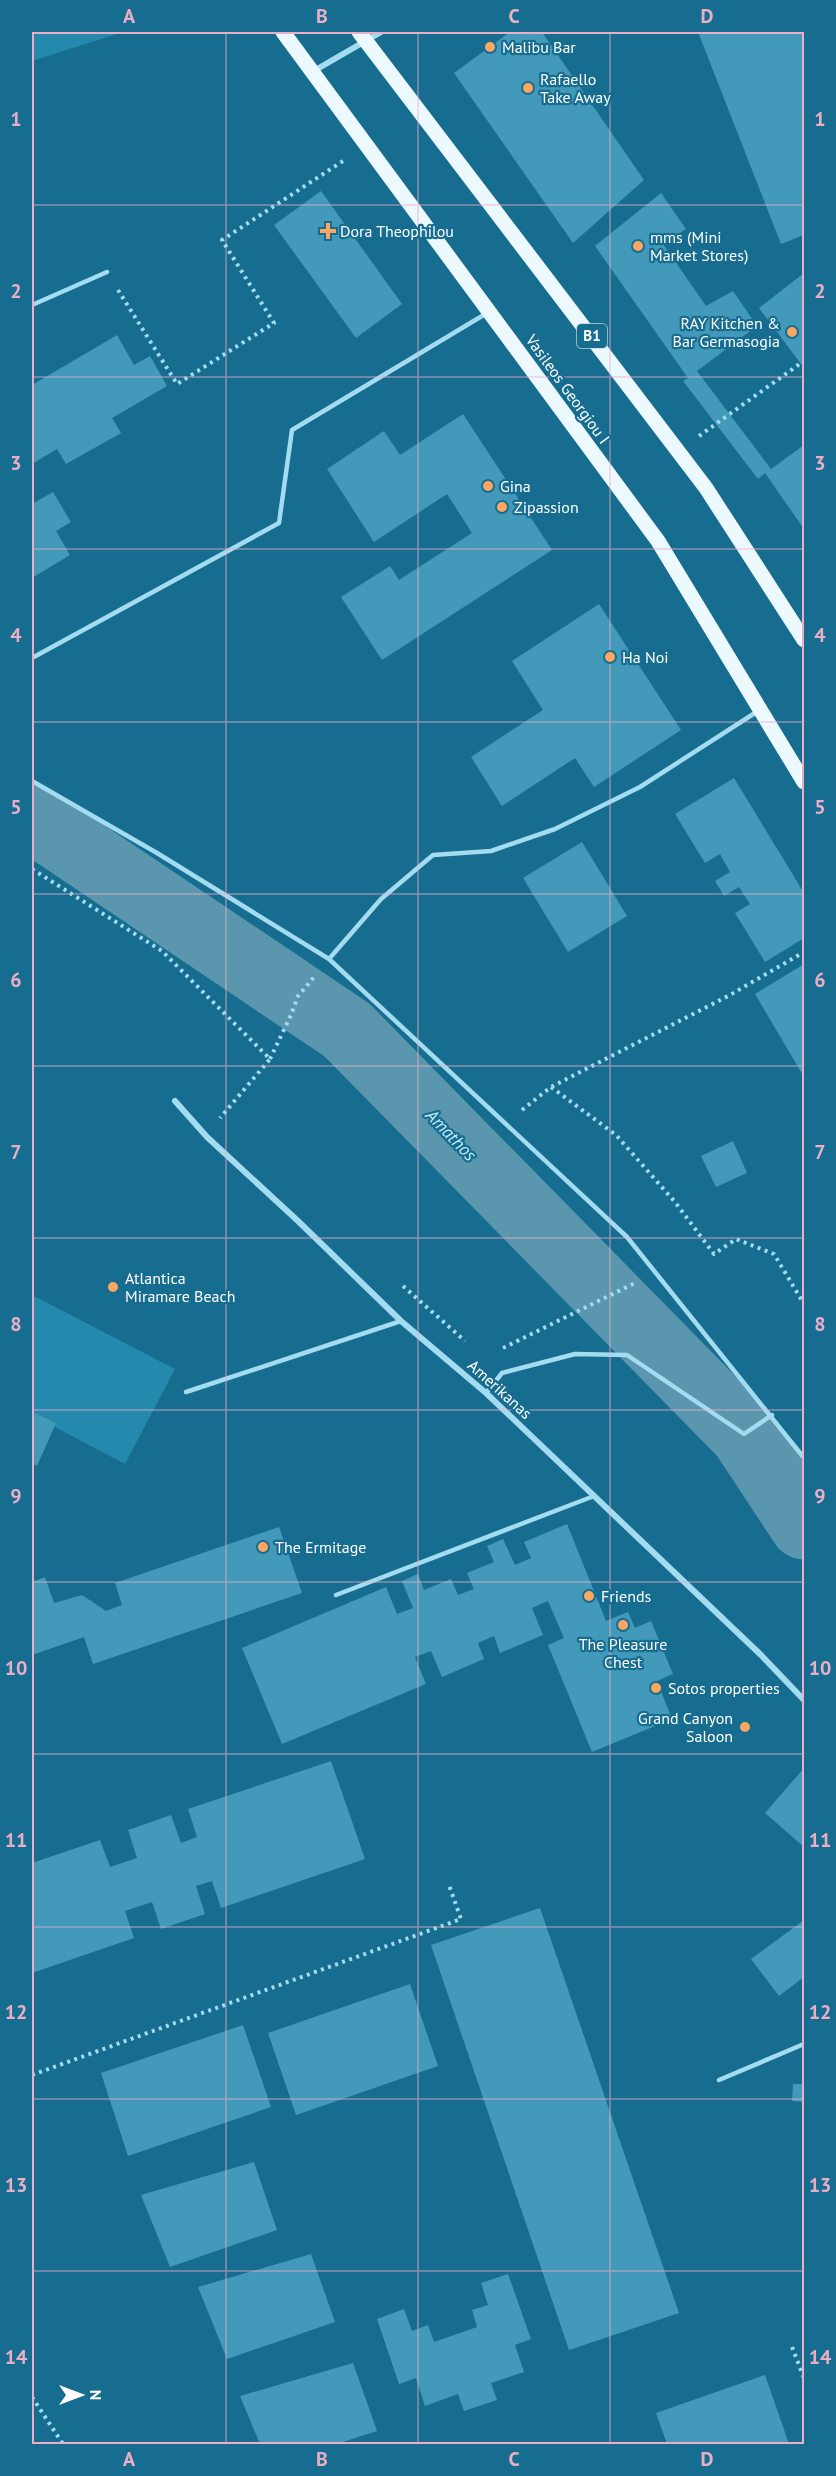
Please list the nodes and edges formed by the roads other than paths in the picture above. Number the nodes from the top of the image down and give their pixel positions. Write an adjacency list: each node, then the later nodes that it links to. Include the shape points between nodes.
1 (283, 32): 4 (main road, Vasileos Georgiou I)
2 (381, 32): 3 (street)
3 (362, 37): 4 (street); 8 (main road, B1, via 706,488)
4 (312, 72): 7 (main road, Vasileos Georgiou I)
5 (107, 272): 6 (lane)
6 (32, 305)
7 (489, 312): 9 (lane, via 292,430 279,523); 10 (main road, Vasileos Georgiou I, via 658,541)
8 (804, 640)
9 (32, 658)
10 (760, 709): 12 (main road, Vasileos Georgiou I); 13 (lane, via 640,787 555,829 491,851 433,855 381,899)
11 (32, 780): 13 (lane)
12 (804, 782)
13 (329, 959): 18 (lane, via 627,1237)
14 (175, 1101): 15 (street, Amerikanas, via 207,1137)
15 (401, 1321): 16 (lane); 17 (street, Amerikanas)
16 (186, 1392)
17 (486, 1393): 18 (lane, via 502,1373 575,1354 627,1355 744,1434); 20 (street, Amerikanas)
18 (772, 1415): 19 (lane)
19 (804, 1458)
20 (594, 1496): 21 (lane); 22 (street, Amerikanas)
21 (336, 1595)
22 (804, 1700)
23 (804, 2044): 24 (lane)
24 (719, 2080)

